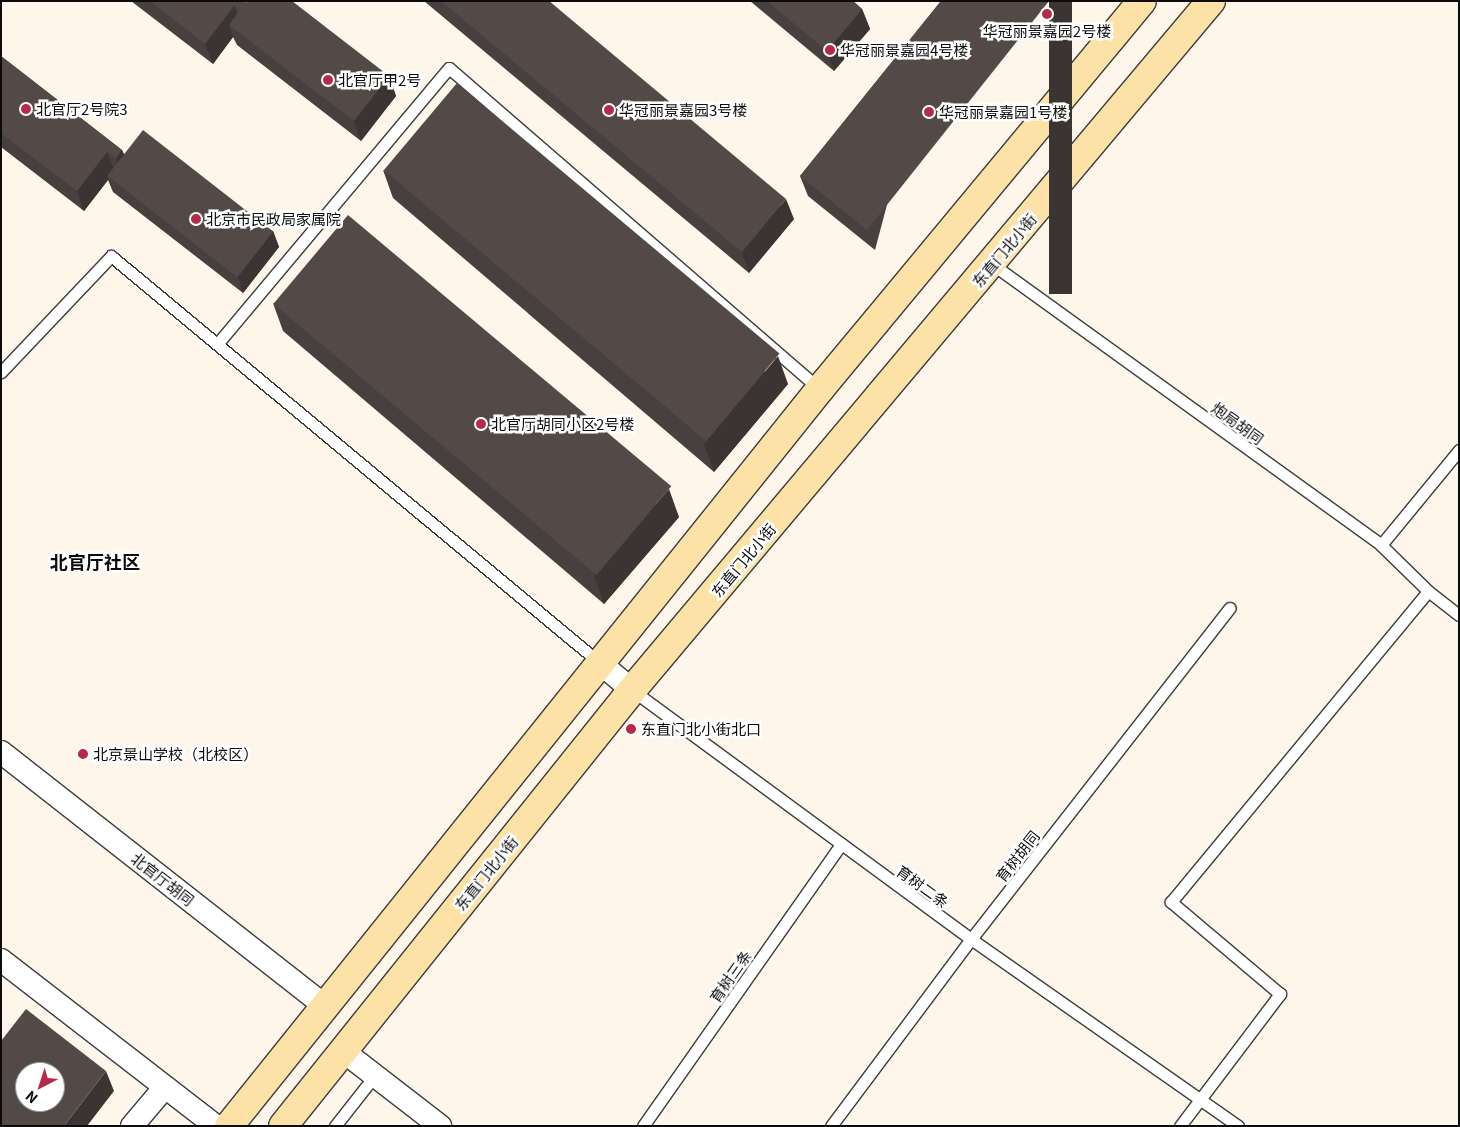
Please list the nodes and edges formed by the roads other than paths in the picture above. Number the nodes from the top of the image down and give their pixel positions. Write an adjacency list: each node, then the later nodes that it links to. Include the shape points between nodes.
1 (1142, 1): 6 (main road)
2 (1211, 1): 3 (main road, 东直门北小街)
3 (992, 264): 8 (lane, 炮局胡同); 13 (main road, 东直门北小街)
4 (218, 343): 5 (lane, via 111,256); 6 (lane, via 449,68); 12 (lane)
5 (1, 372)
6 (820, 389): 12 (main road)
7 (1459, 450): 8 (lane)
8 (1381, 545): 9 (lane, 炮局胡同)
9 (1428, 591): 11 (lane, 炮局胡同); 22 (lane, via 1171,902 1280,994)
10 (1230, 608): 16 (lane, 育树胡同)
11 (1459, 615)
12 (600, 663): 13 (street); 18 (main road)
13 (632, 690): 15 (lane, 育树二条); 19 (main road, 东直门北小街)
14 (1, 752): 18 (street, 北官厅胡同)
15 (841, 844): 16 (lane, 育树二条); 29 (lane, 育树三条)
16 (971, 939): 22 (lane, 育树二条); 30 (lane, 育树胡同)
17 (1, 960): 21 (street)
18 (325, 1006): 25 (main road)
19 (343, 1051): 20 (street); 26 (main road, 东直门北小街)
20 (375, 1076): 27 (lane); 28 (street)
21 (165, 1087): 23 (street); 24 (street)
22 (1201, 1100): 31 (lane); 32 (lane, 育树二条)
23 (132, 1126)
24 (216, 1126)
25 (229, 1126)
26 (283, 1126)
27 (335, 1126)
28 (440, 1126)
29 (643, 1126)
30 (831, 1126)
31 (1180, 1126)
32 (1238, 1126)

